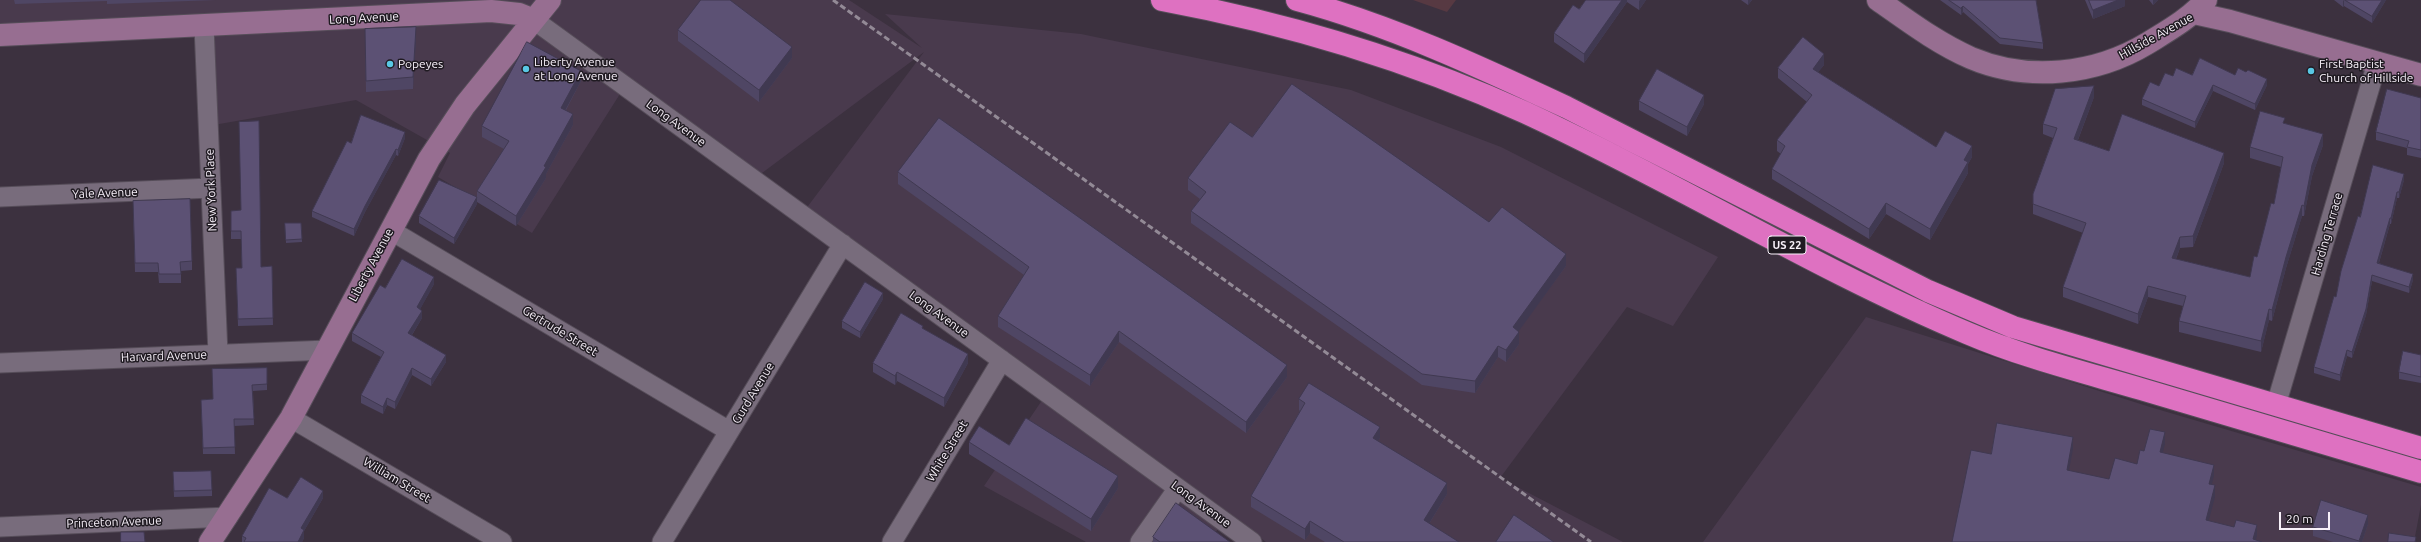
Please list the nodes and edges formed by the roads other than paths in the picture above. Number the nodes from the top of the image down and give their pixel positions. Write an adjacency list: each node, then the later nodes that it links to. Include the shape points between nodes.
1 (550, 0): 6 (street, Liberty Avenue)
2 (1162, 0): 23 (highway, US 22, via 1254,20 1345,45 1491,98 1548,123 1867,286 1970,334 2088,374)
3 (1296, 0): 19 (highway, US 22, via 1390,30 1573,110 1928,291 1985,316 2071,345)
4 (1878, 0): 5 (street, Hillside Avenue, via 1934,38 1969,57 1997,67 2042,73 2076,70 2116,59 2141,47)
5 (2200, 6): 9 (street, Hillside Avenue)
6 (534, 20): 7 (street, Long Avenue, via 519,14 491,11); 13 (street, Liberty Avenue, via 465,105 429,159); 14 (street, Long Avenue)
7 (204, 26): 8 (street, Long Avenue); 11 (street, New York Place)
8 (0, 35)
9 (2377, 62): 10 (street, Hillside Avenue); 19 (street, Harding Terrace)
10 (2421, 75)
11 (211, 188): 12 (street, Yale Avenue); 16 (street, New York Place)
12 (0, 197)
13 (390, 230): 15 (street, Liberty Avenue); 21 (street, Gertrude Street)
14 (843, 244): 17 (street, Long Avenue); 21 (street, Gurd Avenue)
15 (328, 350): 16 (street, Harvard Avenue); 20 (street, Liberty Avenue)
16 (218, 354): 18 (street, Harvard Avenue)
17 (1002, 360): 24 (street, Long Avenue); 30 (street, White Street)
18 (0, 363)
19 (2276, 406): 22 (highway, US 22)
20 (291, 418): 25 (street, Liberty Avenue); 28 (street, William Street)
21 (730, 431): 29 (street, Gurd Avenue)
22 (2421, 448)
23 (2421, 472)
24 (1178, 488): 31 (street); 32 (street, Long Avenue)
25 (228, 517): 26 (street, Princeton Avenue); 27 (street, Liberty Avenue)
26 (0, 527)
27 (210, 542)
28 (502, 542)
29 (662, 542)
30 (892, 542)
31 (1140, 542)
32 (1252, 542)

